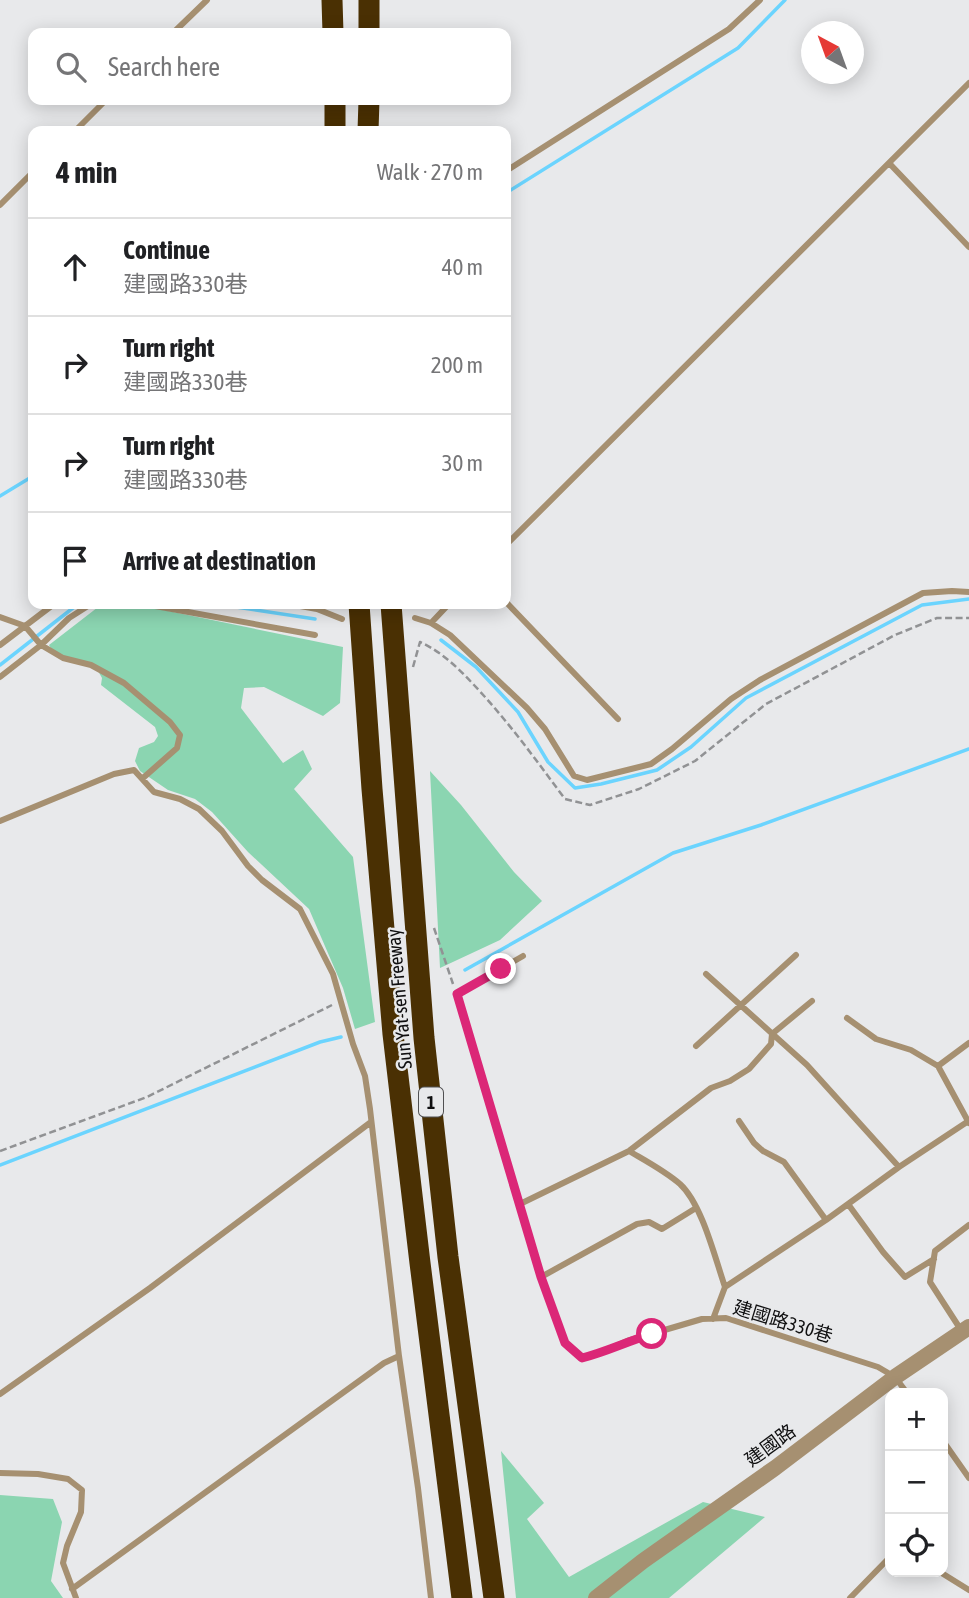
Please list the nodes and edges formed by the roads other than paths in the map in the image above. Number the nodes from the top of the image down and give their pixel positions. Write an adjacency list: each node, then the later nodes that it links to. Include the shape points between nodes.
1 (207, 0): 5 (lane)
2 (332, 0): 6 (highway)
3 (369, 0): 7 (highway)
4 (760, 0): 16 (lane, via 729,29)
5 (178, 28)
6 (333, 28)
7 (369, 28)
8 (969, 83): 15 (lane)
9 (101, 105): 12 (lane)
10 (335, 105): 13 (highway)
11 (369, 105): 14 (highway)
12 (80, 126)
13 (335, 126)
14 (369, 126)
15 (889, 163): 19 (lane); 20 (lane)
16 (511, 168)
17 (28, 177): 18 (lane)
18 (0, 205)
19 (969, 247)
20 (511, 540)
21 (969, 592): 33 (lane, via 923,593 760,680 651,764 587,780 574,776 527,708)
22 (511, 607): 39 (lane)
23 (48, 609): 34 (lane)
24 (83, 609): 36 (lane)
25 (172, 609): 35 (lane)
26 (317, 609): 32 (lane)
27 (359, 609): 80 (highway, Sun Yat-sen Freeway / 1, via 393,1034)
28 (391, 609): 81 (highway, Sun Yat-sen Freeway / 1, via 424,1038)
29 (444, 609): 33 (lane)
30 (0, 617): 34 (lane)
31 (415, 618): 33 (lane)
32 (342, 619)
33 (431, 622)
34 (27, 628): 36 (lane); 37 (lane)
35 (315, 635)
36 (40, 643): 38 (lane); 40 (lane, via 63,658 92,665 124,683 180,735 177,748)
37 (0, 645)
38 (0, 677)
39 (618, 719)
40 (143, 778): 41 (lane, via 134,770 114,774); 53 (lane, via 154,792 199,809 262,880 300,909 333,974 365,1076)
41 (0, 821)
42 (796, 955): 46 (lane)
43 (523, 956): 57 (lane, 建國路330巷, via 457,994)
44 (706, 974): 46 (lane)
45 (812, 1001): 48 (lane)
46 (741, 1006): 48 (lane); 50 (lane)
47 (847, 1018): 51 (lane, via 876,1038)
48 (772, 1034): 55 (lane, via 771,1044 749,1069 711,1088); 56 (lane, via 807,1065)
49 (969, 1043): 51 (lane)
50 (696, 1046)
51 (938, 1066): 54 (lane)
52 (739, 1121): 60 (lane, via 754,1143 784,1162)
53 (371, 1122): 67 (lane); 70 (lane)
54 (968, 1123): 56 (lane)
55 (629, 1152): 57 (lane); 59 (lane, via 681,1185)
56 (899, 1167): 58 (lane)
57 (520, 1204): 63 (lane, 建國路330巷)
58 (848, 1204): 60 (lane); 62 (lane, via 905,1278)
59 (696, 1208): 63 (lane, via 662,1229 649,1222 637,1224); 64 (lane)
60 (826, 1220): 64 (lane)
61 (969, 1225): 62 (lane, via 935,1251)
62 (934, 1259): 66 (lane, via 930,1282)
63 (541, 1277): 65 (lane, 建國路330巷, via 565,1343 582,1358)
64 (725, 1287): 65 (lane)
65 (713, 1318): 68 (lane, 建國路330巷, via 726,1318 866,1363)
66 (966, 1329): 68 (street, 建國路)
67 (399, 1356): 76 (lane); 79 (lane)
68 (895, 1377): 69 (lane); 82 (street, 建國路)
69 (903, 1388)
70 (0, 1394)
71 (948, 1448): 73 (lane)
72 (0, 1473): 76 (lane, via 68,1479 82,1490 81,1512 63,1563)
73 (969, 1478)
74 (885, 1562): 83 (lane)
75 (948, 1577): 77 (lane)
76 (72, 1589): 78 (lane)
77 (969, 1590)
78 (76, 1598)
79 (430, 1598)
80 (462, 1598)
81 (494, 1598)
82 (596, 1598)
83 (850, 1598)

